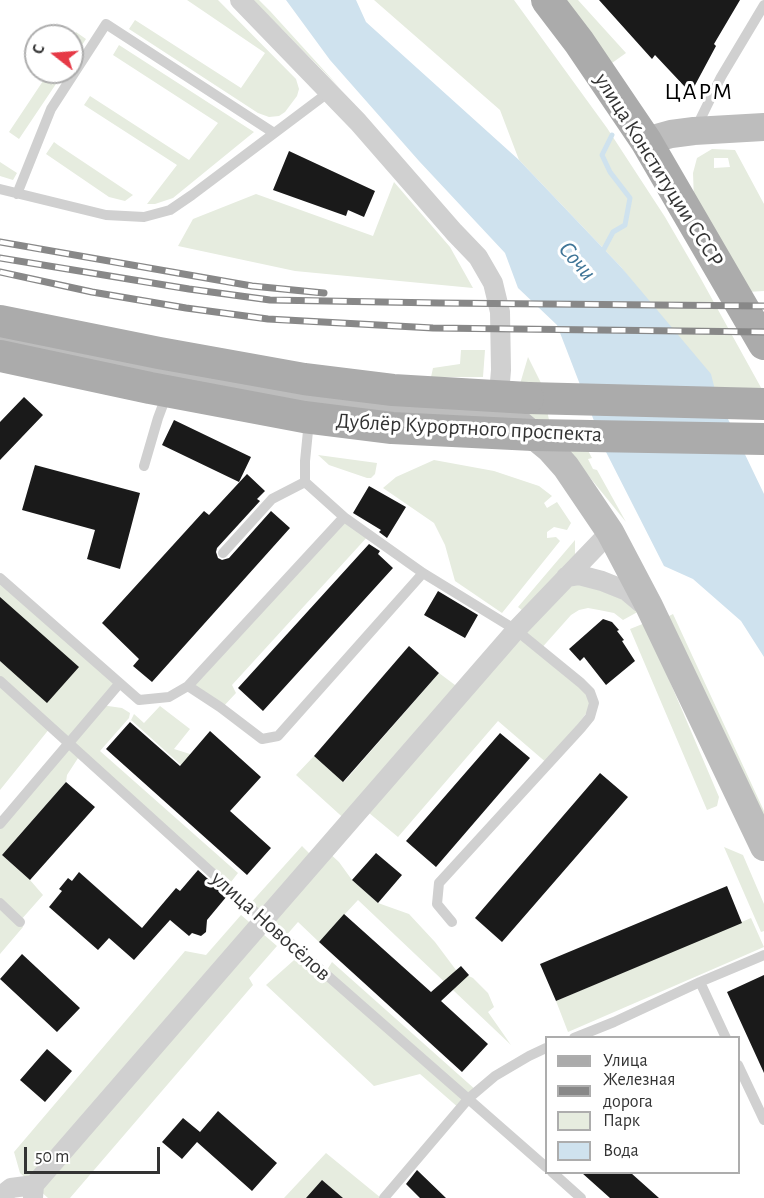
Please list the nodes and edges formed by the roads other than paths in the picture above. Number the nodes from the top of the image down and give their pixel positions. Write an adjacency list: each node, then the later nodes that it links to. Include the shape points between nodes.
1 (240, 0): 4 (street)
2 (547, 0): 8 (main road, улица Конституции СССР)
3 (764, 6): 6 (lane)
4 (329, 92): 7 (lane); 18 (street, via 478,256 493,283 501,334)
5 (764, 127): 6 (street)
6 (694, 131): 8 (street)
7 (274, 133): 10 (lane, via 170,210 144,217 106,215); 10 (lane, via 106,24 51,109)
8 (646, 141): 13 (main road, улица Конституции СССР)
9 (0, 189): 10 (lane)
10 (17, 194)
11 (0, 321): 17 (main road, Дублёр Курортного проспекта, bridge, via 304,379 393,390)
12 (0, 338): 15 (street)
13 (764, 344)
14 (0, 356): 19 (main road, Дублёр Курортного проспекта, bridge, via 304,417 392,428)
15 (175, 374): 16 (street); 20 (lane)
16 (311, 398): 18 (street, via 390,408); 21 (lane)
17 (764, 404)
18 (497, 414): 23 (street, via 517,422 550,449 582,488)
19 (764, 439)
20 (144, 466)
21 (305, 482): 22 (lane); 24 (lane, via 272,499)
22 (344, 518): 25 (lane); 32 (lane)
23 (610, 532): 26 (street); 28 (street)
24 (223, 554)
25 (423, 573): 29 (lane); 32 (lane, via 278,736 262,739 254,735)
26 (566, 577): 28 (street, via 579,575 602,581); 29 (street)
27 (0, 578): 31 (lane)
28 (650, 606): 35 (street)
29 (516, 630): 37 (street); 39 (lane, via 581,683 594,703 581,728 439,883 437,904)
30 (0, 681): 33 (lane, улица Новосёлов)
31 (119, 684): 32 (lane, via 139,700 169,698); 33 (lane)
32 (188, 686)
33 (68, 744): 34 (lane); 37 (lane, улица Новосёлов)
34 (0, 824)
35 (764, 847)
36 (0, 903): 38 (lane)
37 (264, 920): 46 (lane, улица Новосёлов); 50 (street)
38 (20, 922)
39 (452, 922)
40 (764, 955): 41 (lane)
41 (700, 982): 42 (lane); 43 (lane)
42 (579, 1036)
43 (725, 1036)
44 (545, 1048): 46 (lane, via 495,1076)
45 (740, 1069): 47 (lane)
46 (469, 1098): 48 (lane, улица Новосёлов); 52 (lane)
47 (764, 1120)
48 (545, 1166)
49 (553, 1174): 53 (lane)
50 (34, 1192): 51 (street, via 12,1188)
51 (0, 1198)
52 (384, 1198)
53 (581, 1198)

